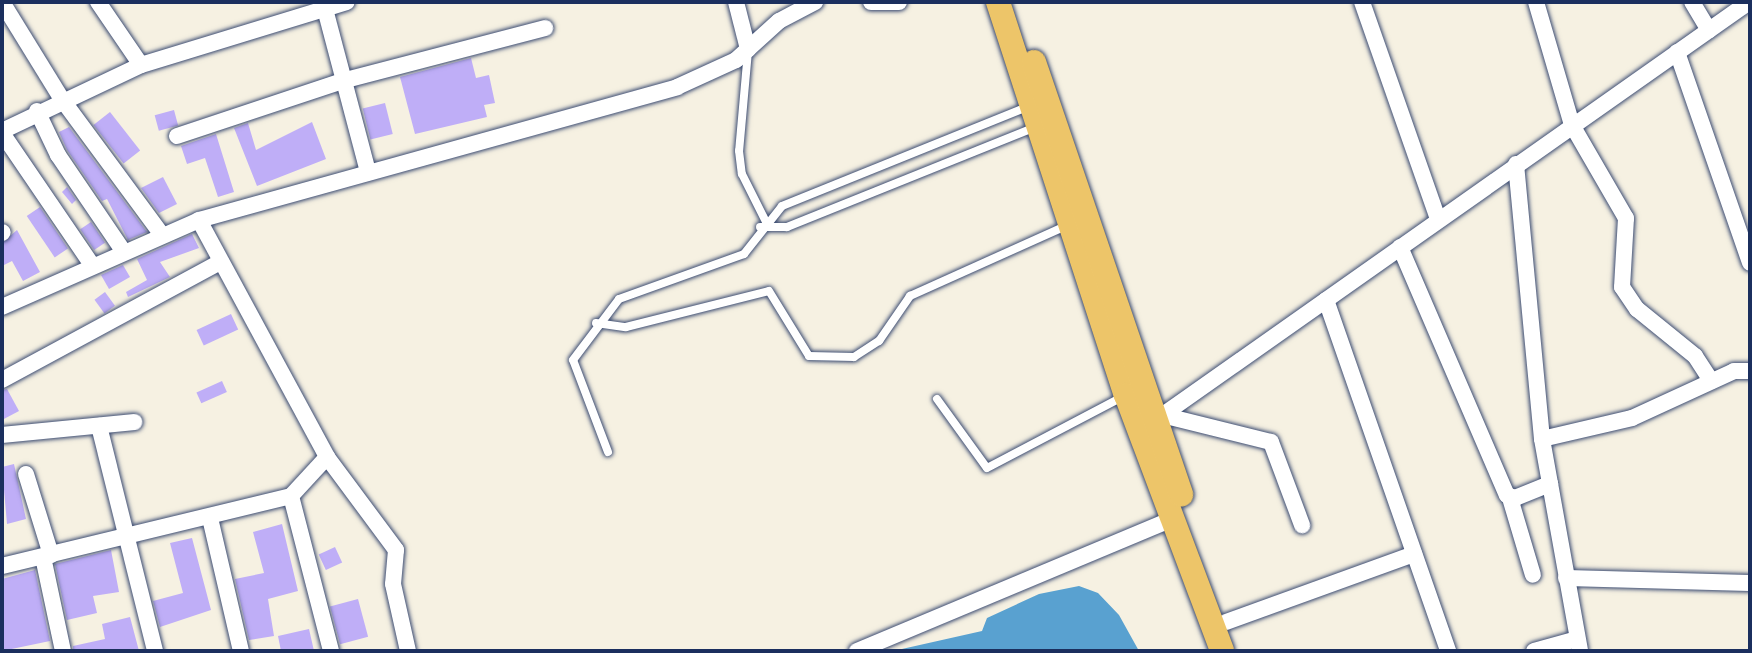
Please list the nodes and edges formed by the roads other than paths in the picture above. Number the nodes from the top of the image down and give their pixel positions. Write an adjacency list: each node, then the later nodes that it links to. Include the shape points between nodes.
1 (2, 2): 21 (street)
2 (98, 2): 19 (street)
3 (347, 2): 14 (street)
4 (736, 2): 17 (street)
5 (815, 2): 17 (street, via 786,16)
6 (871, 2): 7 (street)
7 (899, 2)
8 (998, 2): 23 (main road)
9 (1015, 2): 23 (main road)
10 (1362, 2): 29 (street)
11 (1536, 2): 24 (street)
12 (1692, 2): 16 (street)
13 (1749, 2): 16 (street)
14 (314, 8): 19 (street); 20 (street)
15 (545, 29): 20 (street)
16 (1709, 30): 18 (street)
17 (748, 49): 28 (street, via 677,87); 32 (lane, via 739,151 742,174)
18 (1677, 52): 24 (street); 36 (street)
19 (141, 65): 21 (street)
20 (342, 80): 26 (street); 28 (street)
21 (61, 98): 22 (street); 33 (street)
22 (37, 111): 25 (street); 35 (street, via 58,155)
23 (1042, 114): 31 (main road); 32 (lane, via 787,227); 32 (lane, via 782,205)
24 (1572, 125): 27 (street); 44 (street, via 1626,219 1622,278 1627,298 1695,356)
25 (2, 132): 38 (street)
26 (177, 136)
27 (1516, 163): 29 (street); 51 (street)
28 (368, 172): 30 (street)
29 (1438, 219): 34 (street)
30 (199, 220): 33 (street); 37 (street)
31 (1078, 221): 41 (lane, via 920,289 902,304 879,341 854,357 810,356 769,291 626,327); 45 (main road); 48 (main road)
32 (765, 225): 41 (lane, via 744,254 631,293)
33 (162, 235): 35 (street)
34 (1400, 247): 39 (street); 57 (street)
35 (124, 251): 38 (street)
36 (1750, 262)
37 (218, 263): 43 (street); 53 (street)
38 (92, 265): 40 (street)
39 (1326, 300): 48 (street); 62 (street)
40 (2, 307)
41 (596, 323): 52 (lane, via 573,360)
42 (1750, 371): 44 (street)
43 (2, 380)
44 (1711, 381): 51 (street, via 1632,418)
45 (1126, 395): 46 (lane, via 987,468); 48 (main road)
46 (937, 399)
47 (134, 422): 49 (street)
48 (1153, 422): 59 (main road); 60 (street, via 1271,442); 68 (main road)
49 (99, 426): 50 (street); 61 (street)
50 (2, 435)
51 (1542, 439): 55 (street)
52 (608, 452)
53 (327, 457): 56 (street); 74 (street, via 396,550 399,562 393,577)
54 (26, 474): 63 (street)
55 (1550, 484): 57 (street); 66 (street)
56 (291, 496): 58 (street); 73 (street)
57 (1510, 498): 65 (street)
58 (210, 518): 61 (street); 72 (street)
59 (1172, 519): 75 (street); 76 (main road)
60 (1302, 525)
61 (129, 535): 63 (street); 71 (street)
62 (1414, 554): 68 (street); 78 (street)
63 (47, 556): 64 (street); 70 (street)
64 (2, 566)
65 (1534, 575)
66 (1566, 578): 67 (street); 69 (street)
67 (1750, 583)
68 (1226, 622): 77 (main road)
69 (1579, 645): 79 (street)
70 (63, 651)
71 (155, 651)
72 (241, 651)
73 (331, 651)
74 (408, 651)
75 (857, 651)
76 (1222, 651)
77 (1238, 651)
78 (1448, 651)
79 (1534, 651)

